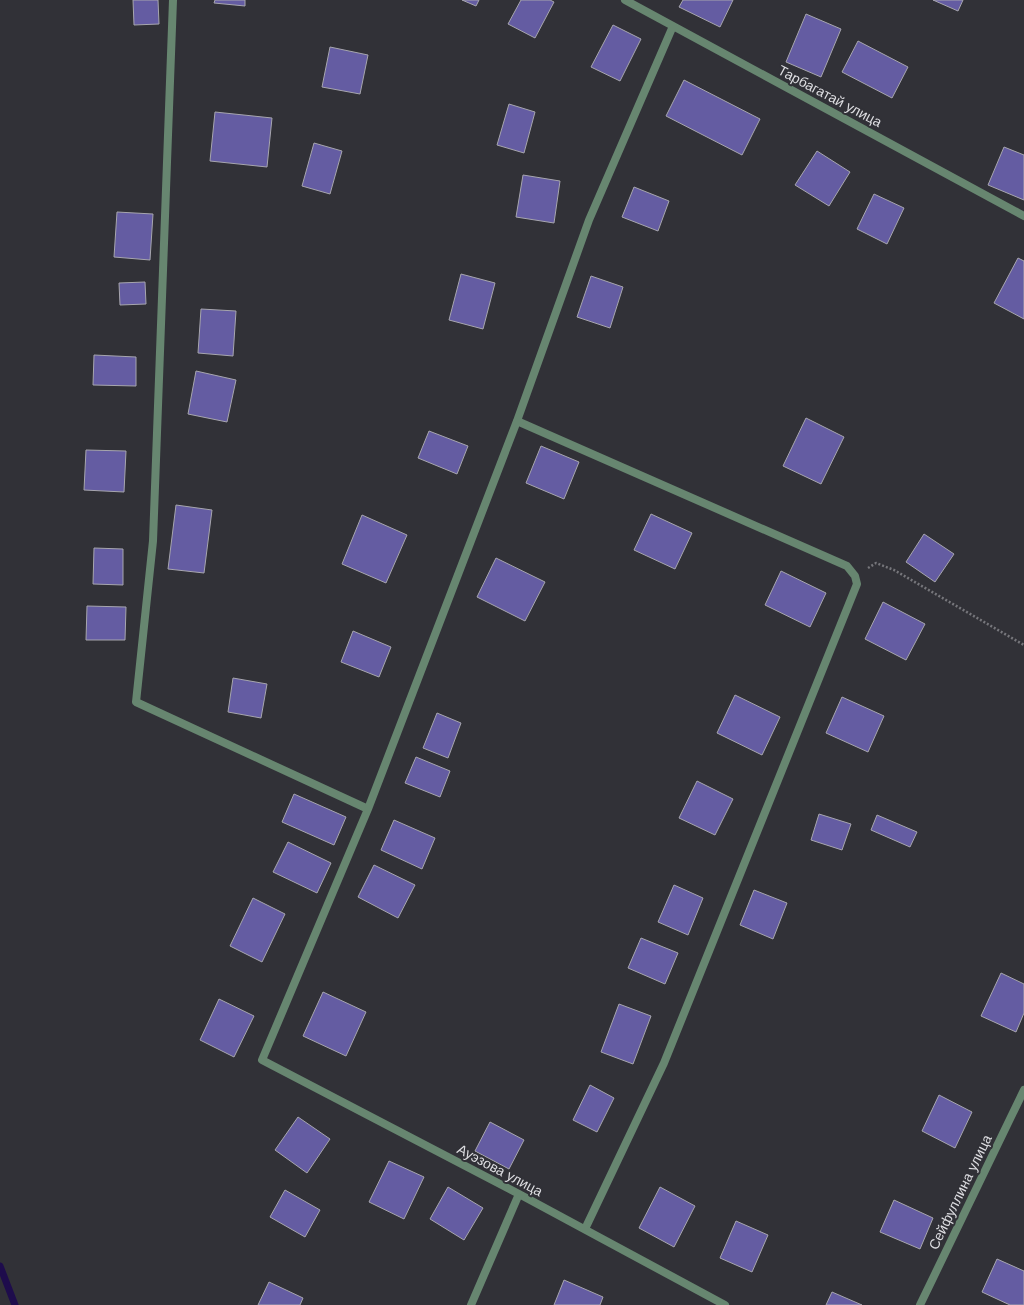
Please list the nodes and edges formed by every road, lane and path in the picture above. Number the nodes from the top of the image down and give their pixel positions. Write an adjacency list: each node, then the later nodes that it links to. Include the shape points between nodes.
1 (173, 0): 8 (street, via 153,541 136,702)
2 (625, 0): 3 (street, Тарбагатай улица)
3 (673, 26): 4 (street, Тарбагатай улица); 5 (street, via 589,220)
4 (1024, 216)
5 (517, 421): 6 (street, via 847,566); 8 (street)
6 (856, 576): 7 (path, via 876,563 894,570); 11 (street, via 857,584 664,1063)
7 (1024, 644)
8 (368, 809): 10 (street, Ауэзова улица, via 262,1060)
9 (1024, 1090): 14 (street, Сейфуллина улица)
10 (519, 1194): 11 (street, Ауэзова улица); 12 (street)
11 (585, 1230): 13 (street, Ауэзова улица)
12 (471, 1305)
13 (725, 1305)
14 (920, 1305)

